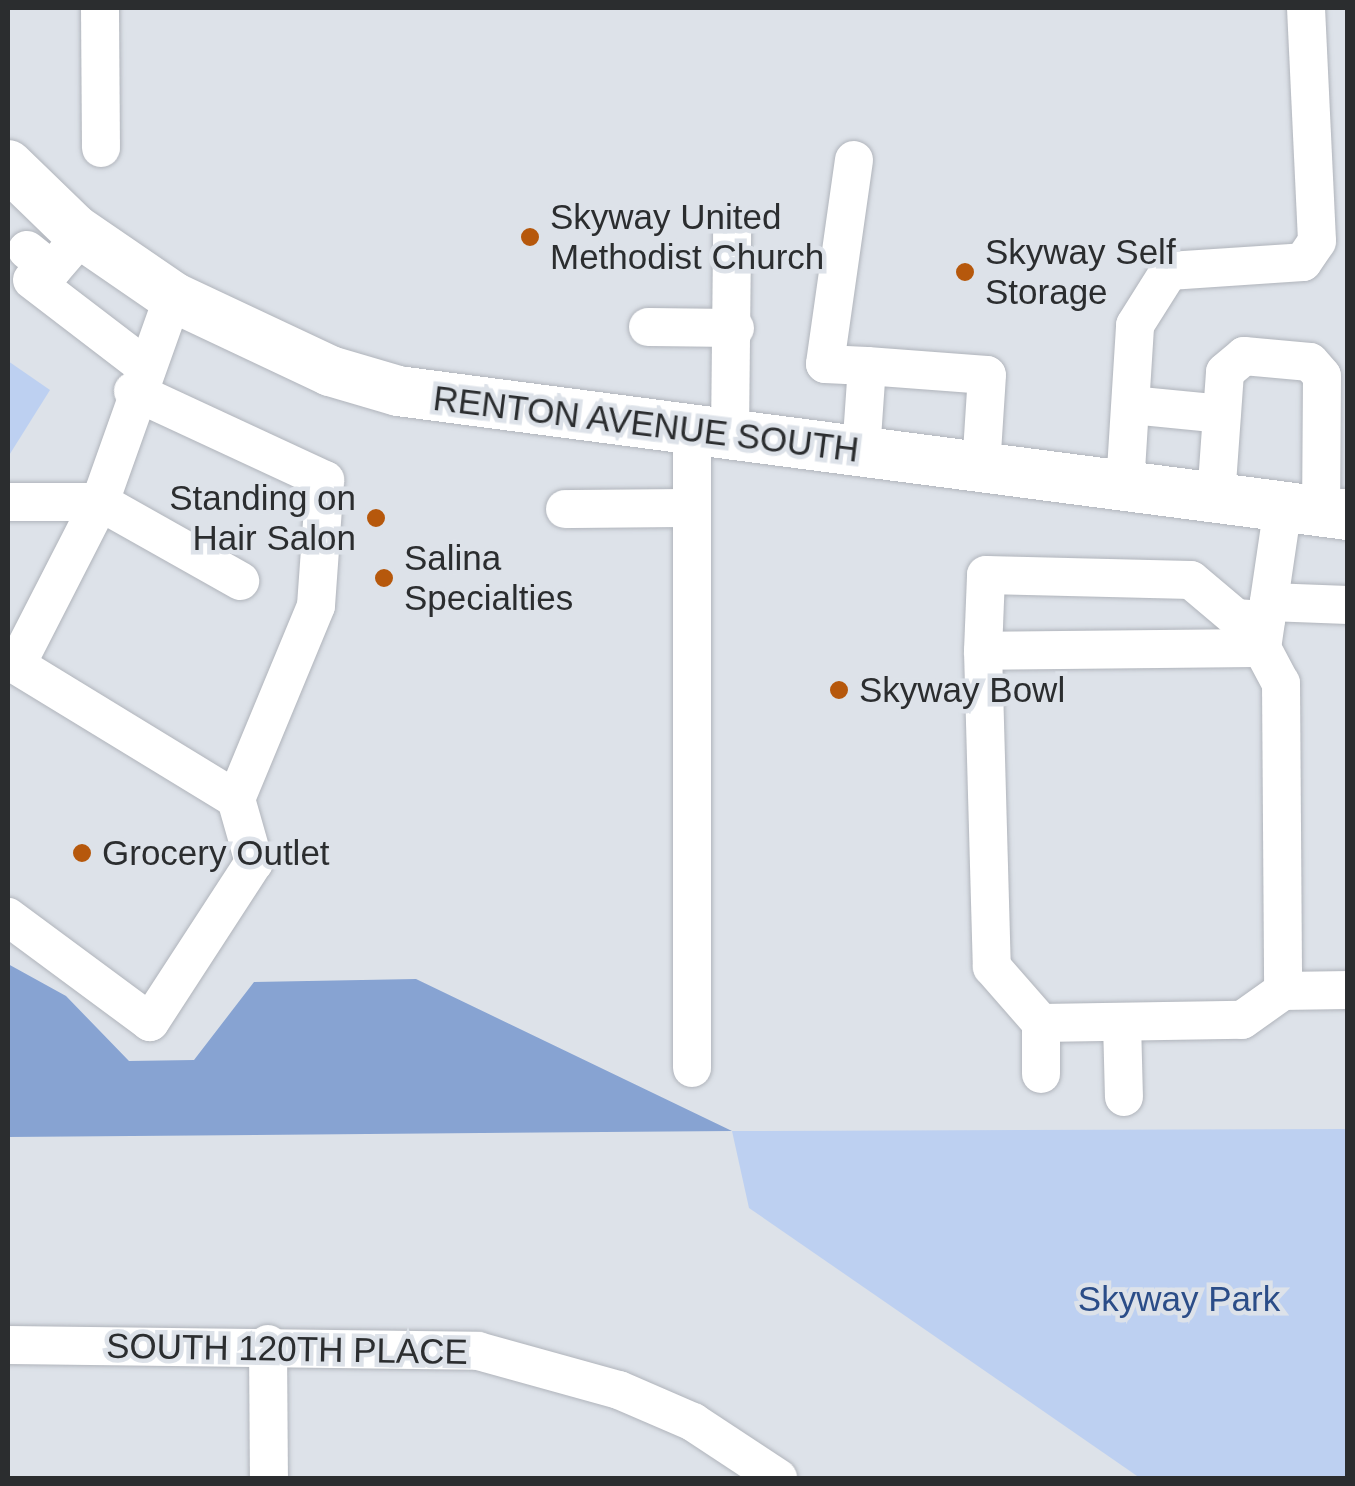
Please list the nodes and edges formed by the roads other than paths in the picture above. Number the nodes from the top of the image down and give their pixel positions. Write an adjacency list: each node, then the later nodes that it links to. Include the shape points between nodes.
1 (100, 8): 3 (street)
2 (1306, 8): 13 (street, via 1317,241 1302,262 1170,270 1135,325)
3 (101, 148)
4 (854, 160): 11 (street, via 825,364)
5 (8, 168): 7 (main road, RENTON AVENUE SOUTH)
6 (732, 230): 10 (street)
7 (40, 263): 8 (main road, RENTON AVENUE SOUTH); 12 (street)
8 (172, 297): 12 (street); 15 (main road, RENTON AVENUE SOUTH, via 330,371 398,391)
9 (648, 327): 10 (street)
10 (735, 328): 15 (street)
11 (866, 366): 16 (street); 17 (street, via 987,375)
12 (138, 377): 21 (street); 30 (street, via 326,480 316,606)
13 (1131, 405): 14 (street); 18 (street)
14 (1222, 414): 19 (street); 24 (street, via 1225,372 1244,356 1310,362 1322,376)
15 (711, 433): 16 (main road, RENTON AVENUE SOUTH); 22 (street)
16 (861, 452): 17 (main road, RENTON AVENUE SOUTH)
17 (981, 468): 18 (main road, RENTON AVENUE SOUTH)
18 (1124, 486): 19 (main road, RENTON AVENUE SOUTH)
19 (1216, 498): 24 (main road, RENTON AVENUE SOUTH)
20 (8, 502): 21 (street)
21 (100, 502): 25 (street); 29 (street)
22 (692, 508): 23 (street); 36 (street)
23 (565, 509)
24 (1317, 511): 27 (street)
25 (240, 581)
26 (1348, 605): 27 (street)
27 (1266, 624): 28 (street); 28 (street, via 1236,618 1192,580 986,575); 33 (street, via 1281,682)
28 (983, 651): 35 (street, via 992,968)
29 (13, 660): 30 (street)
30 (236, 799): 31 (street, via 254,862 150,1022)
31 (8, 917)
32 (1348, 990): 33 (street)
33 (1283, 991): 34 (street, via 1242,1020)
34 (1122, 1022): 35 (street); 38 (street)
35 (1041, 1024): 37 (street)
36 (692, 1068)
37 (1042, 1074)
38 (1124, 1097)
39 (268, 1344): 40 (street, SOUTH 120TH PLACE); 41 (street); 42 (street, SOUTH 120TH PLACE, via 420,1345 541,1362 693,1422)
40 (8, 1345)
41 (269, 1478)
42 (778, 1478)

